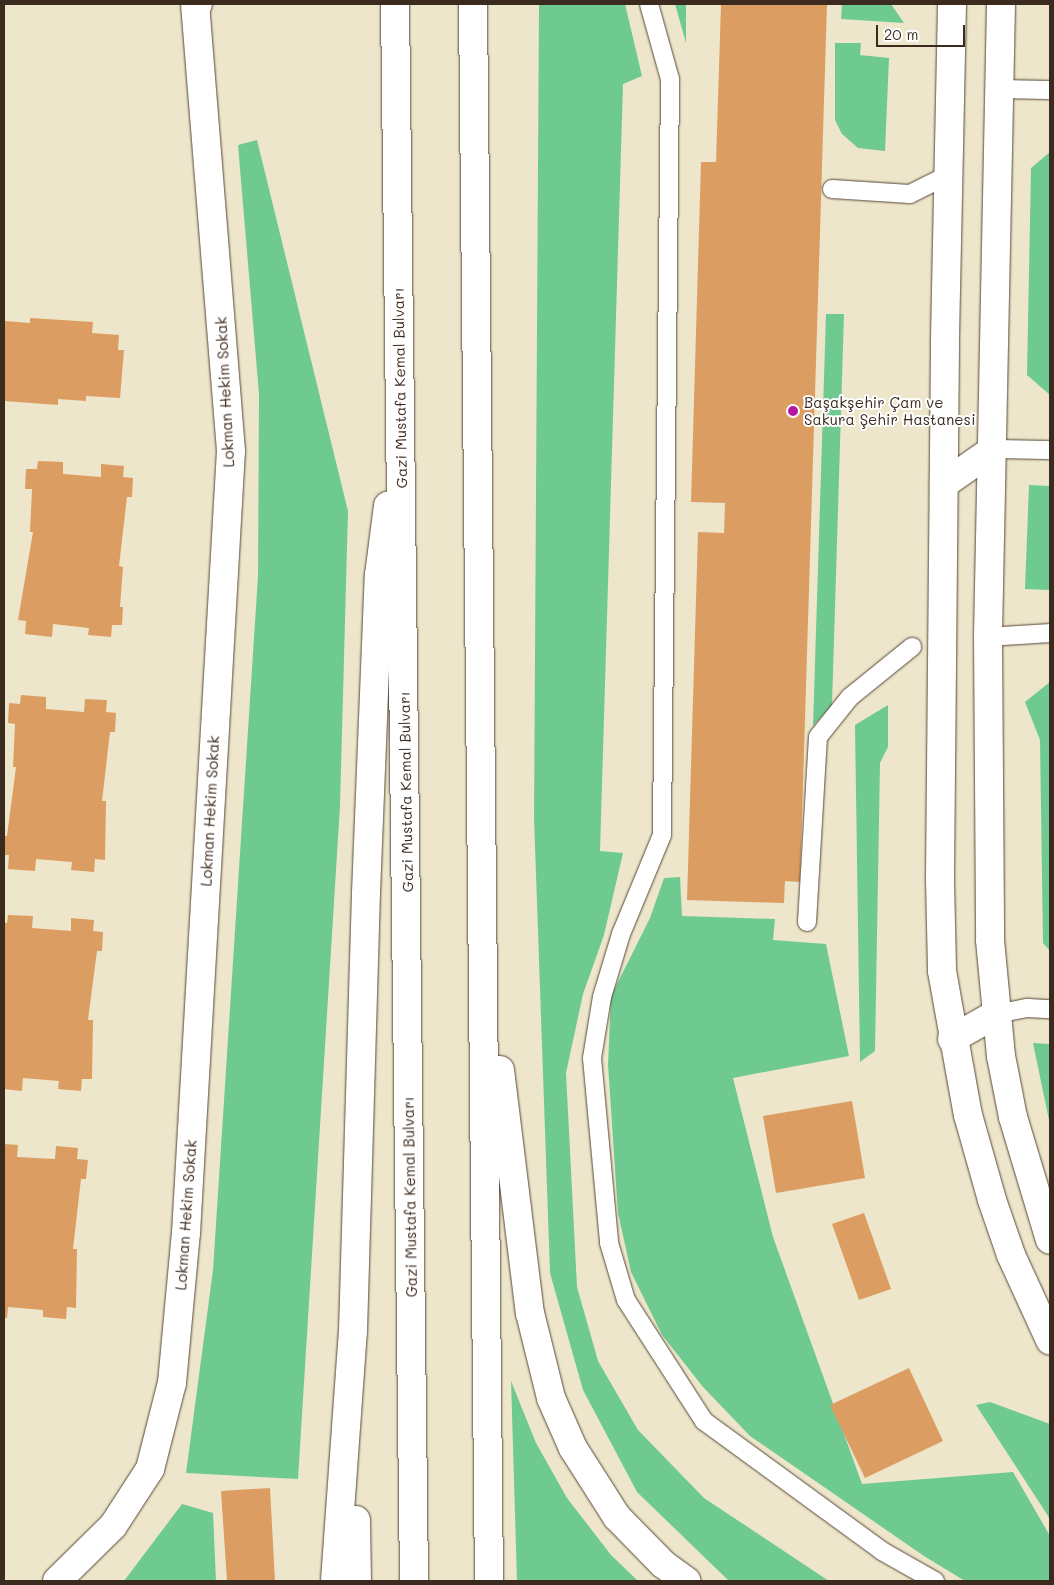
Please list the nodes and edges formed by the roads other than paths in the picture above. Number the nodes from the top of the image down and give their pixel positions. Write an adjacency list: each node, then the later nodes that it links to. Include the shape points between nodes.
1 (395, 4): 11 (main road, Gazi Mustafa Kemal Bulvarı)
2 (473, 4): 19 (main road)
3 (649, 4): 33 (lane, via 670,78 662,835 622,934 605,988 592,1058 609,1243 626,1300 704,1421 882,1550)
4 (952, 4): 9 (main road)
5 (1002, 4): 7 (main road)
6 (196, 5): 27 (main road, Lokman Hekim Sokak, via 231,452 186,1233 172,1383 150,1469 113,1526)
7 (998, 89): 8 (lane); 12 (main road)
8 (1050, 90)
9 (948, 175): 10 (lane, via 910,194); 14 (main road)
10 (832, 189)
11 (400, 397): 25 (main road, via 379,575); 30 (main road, Gazi Mustafa Kemal Bulvarı)
12 (994, 449): 13 (lane); 14 (main road); 16 (main road)
13 (1050, 450)
14 (944, 484): 22 (main road, via 940,941)
15 (1050, 632): 16 (lane)
16 (988, 637): 21 (main road, via 990,922)
17 (912, 647): 18 (lane, via 850,696 818,737)
18 (807, 922)
19 (484, 941): 31 (main road); 32 (main road, via 530,1313 552,1398 573,1448 617,1516 663,1564)
20 (1050, 1009): 21 (lane, via 1028,1008)
21 (996, 1014): 22 (main road); 23 (main road, via 1013,1117)
22 (952, 1039): 26 (main road, via 992,1200 1011,1255)
23 (1044, 1201): 24 (main road)
24 (1050, 1240)
25 (354, 1331): 28 (main road); 29 (main road)
26 (1050, 1340)
27 (57, 1581)
28 (335, 1581)
29 (357, 1581)
30 (414, 1581)
31 (489, 1581)
32 (686, 1581)
33 (935, 1581)

